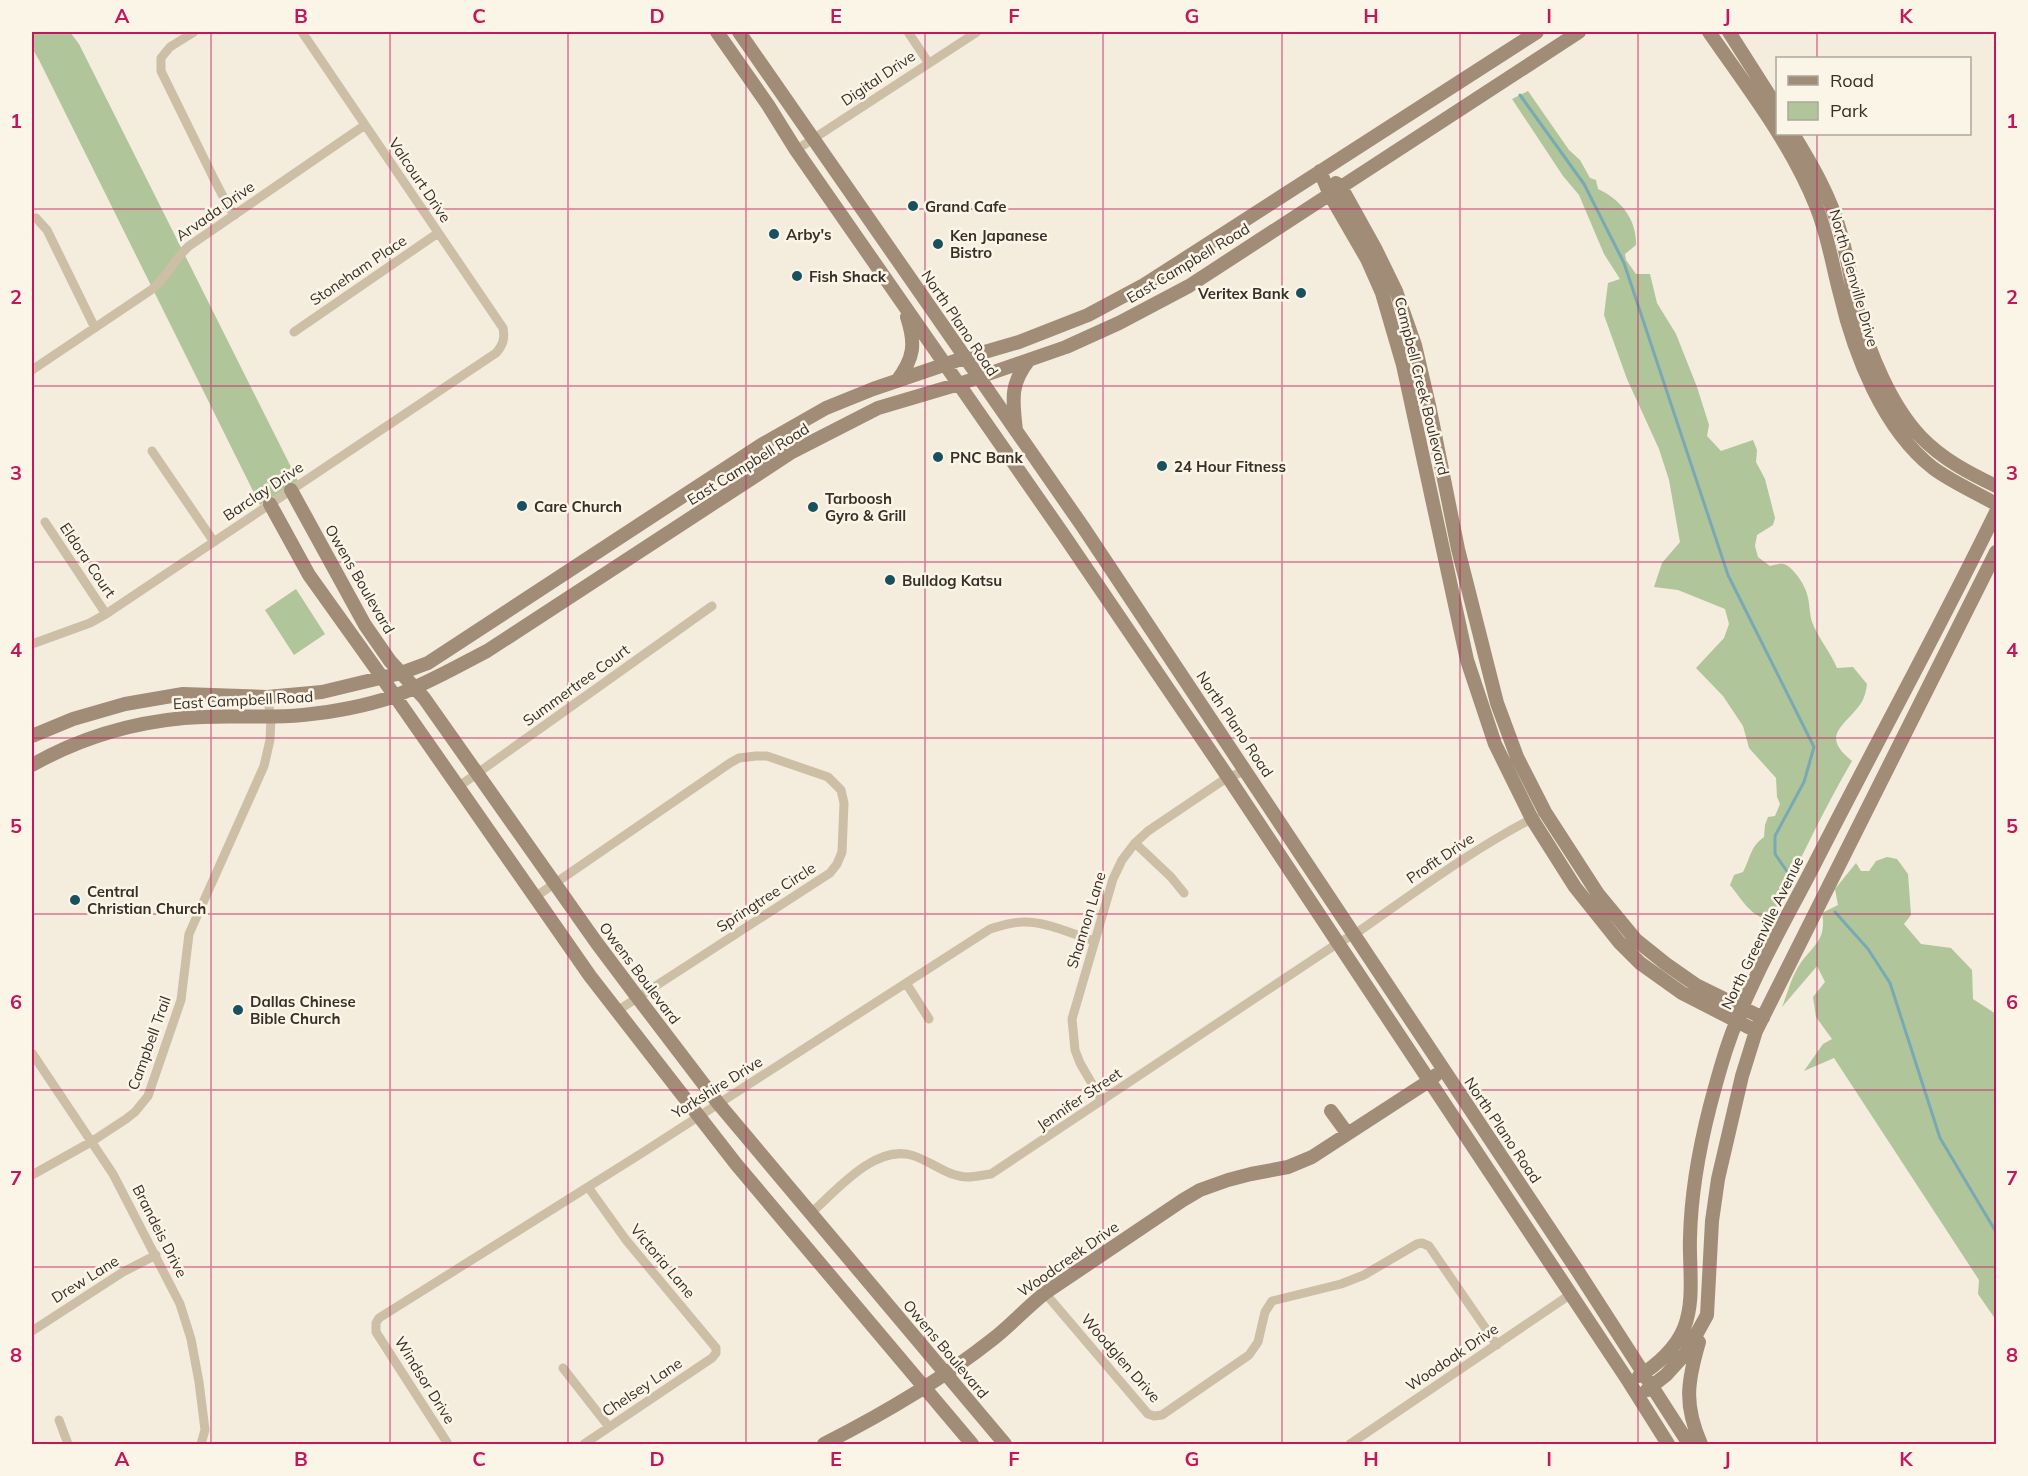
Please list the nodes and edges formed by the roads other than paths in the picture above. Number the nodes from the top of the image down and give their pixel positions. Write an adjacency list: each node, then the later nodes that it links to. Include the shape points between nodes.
1 (195, 32): 21 (street, via 170,47 161,58 161,71)
2 (302, 32): 13 (street, Valcourt Drive)
3 (717, 32): 18 (main road)
4 (739, 32): 17 (main road, North Plano Road)
5 (908, 32): 11 (street)
6 (977, 32): 11 (street, Digital Drive)
7 (1537, 32): 19 (main road, East Campbell Road)
8 (1579, 32): 20 (main road, East Campbell Road)
9 (1710, 32): 14 (main road, North Glenville Drive)
10 (1729, 32): 12 (main road)
11 (928, 63): 17 (street, Digital Drive)
12 (1776, 106)
13 (365, 125): 21 (street, Arvada Drive); 23 (street, Valcourt Drive)
14 (1776, 133)
15 (1777, 135): 46 (main road, North Glenville Drive, via 1807,185 1828,238 1848,327 1868,378 1892,421 1903,438 1933,467)
16 (1794, 135): 41 (main road, North Glenville Drive, via 1835,215 1858,313 1883,377 1907,421 1949,460)
17 (812, 140): 18 (street, Digital Drive); 30 (main road, North Plano Road)
18 (796, 150): 24 (main road)
19 (1320, 171): 20 (main road, Campbell Creek Boulevard); 30 (main road, East Campbell Road, via 1144,285 1088,315)
20 (1336, 191): 27 (main road, Campbell Creek Boulevard, via 1376,250); 28 (main road, Campbell Creek Boulevard, via 1382,293); 31 (main road, East Campbell Road, via 1189,286 1092,336)
21 (235, 215): 25 (street, Arvada Drive, via 180,254 158,285)
22 (32, 218): 25 (street, via 47,230)
23 (438, 233): 26 (street, Stoneham Place); 29 (street, Valcourt Drive, via 503,328 505,338)
24 (901, 301): 32 (main road); 35 (main road, via 913,345 912,357)
25 (95, 328): 33 (street, Arvada Drive)
26 (294, 332)
27 (1412, 335): 28 (main road); 43 (main road, Campbell Creek Boulevard)
28 (1395, 339): 44 (main road, Campbell Creek Boulevard)
29 (501, 347): 42 (street, Barclay Drive)
30 (964, 358): 32 (main road, East Campbell Road); 34 (main road, North Plano Road)
31 (1029, 360): 34 (main road, East Campbell Road); 37 (main road, via 1015,383)
32 (945, 365): 35 (main road, East Campbell Road); 36 (main road)
33 (32, 370)
34 (978, 377): 36 (main road, East Campbell Road); 37 (main road, North Plano Road)
35 (897, 381): 39 (main road, East Campbell Road, via 826,408)
36 (959, 384): 40 (main road, East Campbell Road, via 878,408 792,452); 50 (main road)
37 (1016, 433): 49 (main road, North Plano Road)
38 (152, 451): 52 (street)
39 (739, 460): 40 (main road); 51 (main road, East Campbell Road)
40 (751, 479): 54 (main road, East Campbell Road)
41 (1996, 486)
42 (291, 490): 45 (street, Barclay Drive); 58 (main road, Owens Boulevard, via 354,608)
43 (1448, 500): 44 (main road); 63 (main road, Campbell Creek Boulevard)
44 (1434, 503): 64 (main road, Campbell Creek Boulevard, via 1467,660)
45 (270, 504): 52 (street, Barclay Drive); 59 (main road, via 304,569)
46 (1996, 504)
47 (1996, 512): 85 (main road, North Greenville Avenue, via 1762,964)
48 (45, 522): 56 (street, Eldora Court)
49 (1083, 526): 50 (main road); 68 (main road, North Plano Road)
50 (1063, 534): 70 (main road)
51 (623, 535): 54 (main road); 58 (main road, East Campbell Road, via 428,663)
52 (214, 542): 56 (street, Barclay Drive)
53 (1996, 552): 88 (main road)
54 (636, 554): 60 (main road, East Campbell Road, via 487,651)
55 (712, 606): 69 (street, Summertree Court)
56 (106, 614): 57 (street, Barclay Drive)
57 (32, 644)
58 (401, 673): 59 (main road, East Campbell Road); 60 (main road, Owens Boulevard)
59 (382, 677): 61 (main road); 62 (main road, East Campbell Road, via 322,692)
60 (415, 687): 61 (main road, East Campbell Road); 69 (main road, Owens Boulevard)
61 (395, 696): 65 (main road, East Campbell Road, via 304,715); 71 (main road)
62 (267, 697): 65 (street, Campbell Trail); 66 (main road, East Campbell Road, via 183,694 124,704)
63 (1497, 703): 64 (main road); 72 (main road, Campbell Creek Boulevard)
64 (1483, 708): 73 (main road, Campbell Creek Boulevard, via 1495,744)
65 (271, 717): 67 (main road, East Campbell Road, via 184,718 131,726 86,739); 99 (street, Campbell Trail, via 264,766 189,933 181,1000 148,1096 135,1112)
66 (32, 736)
67 (32, 765)
68 (1246, 771): 70 (street, Shannon Lane); 79 (main road, North Plano Road)
69 (478, 774): 71 (street, Summertree Court); 75 (main road, Owens Boulevard)
70 (1228, 777): 74 (street, Shannon Lane); 82 (main road)
71 (458, 787): 77 (main road)
72 (1545, 812): 73 (street, Profit Drive); 78 (main road, Campbell Creek Boulevard, via 1598,894)
73 (1532, 819): 79 (street, Profit Drive, via 1465,857); 80 (main road, Campbell Creek Boulevard, via 1575,887)
74 (1135, 843): 76 (street); 81 (street, Shannon Lane, via 1113,879)
75 (555, 884): 77 (street, Springtree Circle); 84 (main road, Owens Boulevard); 84 (street, Springtree Circle, via 739,758 767,756 828,777 841,790 842,852 830,873)
76 (1184, 893)
77 (535, 897): 86 (main road)
78 (1628, 930): 80 (main road); 85 (main road, Campbell Creek Boulevard, via 1689,980)
79 (1355, 934): 82 (street, Jennifer Street); 92 (main road, North Plano Road)
80 (1617, 940): 89 (main road, Campbell Creek Boulevard, via 1659,978)
81 (1095, 941): 83 (street, Yorkshire Drive, via 1044,924 1019,922 990,929); 94 (street, Shannon Lane, via 1072,1019 1080,1063)
82 (1338, 943): 93 (main road); 94 (street, Jennifer Street)
83 (906, 983): 87 (street); 95 (street, Yorkshire Drive)
84 (638, 998): 86 (street, Springtree Circle); 95 (main road, Owens Boulevard)
85 (1743, 1008): 88 (main road, Campbell Creek Boulevard); 89 (main road, North Greenville Avenue)
86 (617, 1011): 97 (main road)
87 (930, 1018)
88 (1763, 1018): 90 (main road)
89 (1737, 1023): 90 (main road, Campbell Creek Boulevard); 114 (main road, North Greenville Avenue, via 1701,1142 1690,1237 1688,1316 1676,1343)
90 (1756, 1031): 107 (main road, via 1718,1179)
91 (32, 1053): 99 (street, Brandeis Drive)
92 (1442, 1069): 93 (main road, Woodcreek Drive); 104 (main road, North Plano Road)
93 (1430, 1081): 98 (main road, Woodcreek Drive); 106 (main road)
94 (1102, 1101): 102 (street, Jennifer Street, via 991,1174 966,1177 912,1155 895,1153 877,1158)
95 (718, 1103): 97 (street, Yorkshire Drive); 102 (main road, Owens Boulevard)
96 (1331, 1111): 98 (main road)
97 (697, 1116): 101 (street, Yorkshire Drive); 117 (main road)
98 (1347, 1133): 105 (main road, Woodcreek Drive, via 1302,1162 1200,1190)
99 (91, 1142): 100 (street, Campbell Trail); 103 (street, Brandeis Drive, via 113,1174)
100 (32, 1175)
101 (588, 1187): 109 (street, Yorkshire Drive, via 379,1318); 111 (street, Victoria Lane, via 636,1253 714,1344)
102 (810, 1214): 113 (main road, Owens Boulevard)
103 (156, 1255): 108 (street, Drew Lane); 122 (street, Brandeis Drive, via 180,1304 191,1339 205,1430)
104 (1579, 1273): 106 (main road, via 1577,1289); 114 (main road, North Plano Road)
105 (1045, 1293): 110 (street, Woodglen Drive, via 1148,1414 1154,1416 1162,1415 1249,1355 1258,1342 1265,1312 1272,1301 1364,1275 1417,1244 1429,1246); 113 (main road, Woodcreek Drive, via 1003,1331)
106 (1571, 1294): 110 (street, Woodoak Drive); 115 (main road)
107 (1707, 1315): 116 (main road, via 1678,1364); 131 (main road, via 1689,1388 1692,1423)
108 (32, 1331)
109 (376, 1332): 123 (street, Windsor Drive)
110 (1497, 1345): 128 (street, Woodoak Drive)
111 (716, 1353): 120 (street, Chelsey Lane)
112 (563, 1368): 120 (street)
113 (946, 1373): 117 (main road, Woodcreek Drive); 127 (main road, Owens Boulevard)
114 (1644, 1373): 115 (main road, North Greenville Avenue); 116 (main road, North Plano Road)
115 (1629, 1382): 118 (main road)
116 (1653, 1386): 118 (main road); 130 (main road, North Plano Road)
117 (925, 1387): 125 (main road, Woodcreek Drive); 126 (main road)
118 (1638, 1395): 129 (main road)
119 (59, 1420): 121 (street)
120 (609, 1427): 124 (street, Chelsey Lane)
121 (68, 1444)
122 (201, 1444)
123 (448, 1444)
124 (584, 1444)
125 (824, 1444)
126 (972, 1444)
127 (1005, 1444)
128 (1350, 1444)
129 (1668, 1444)
130 (1689, 1444)
131 (1701, 1444)

